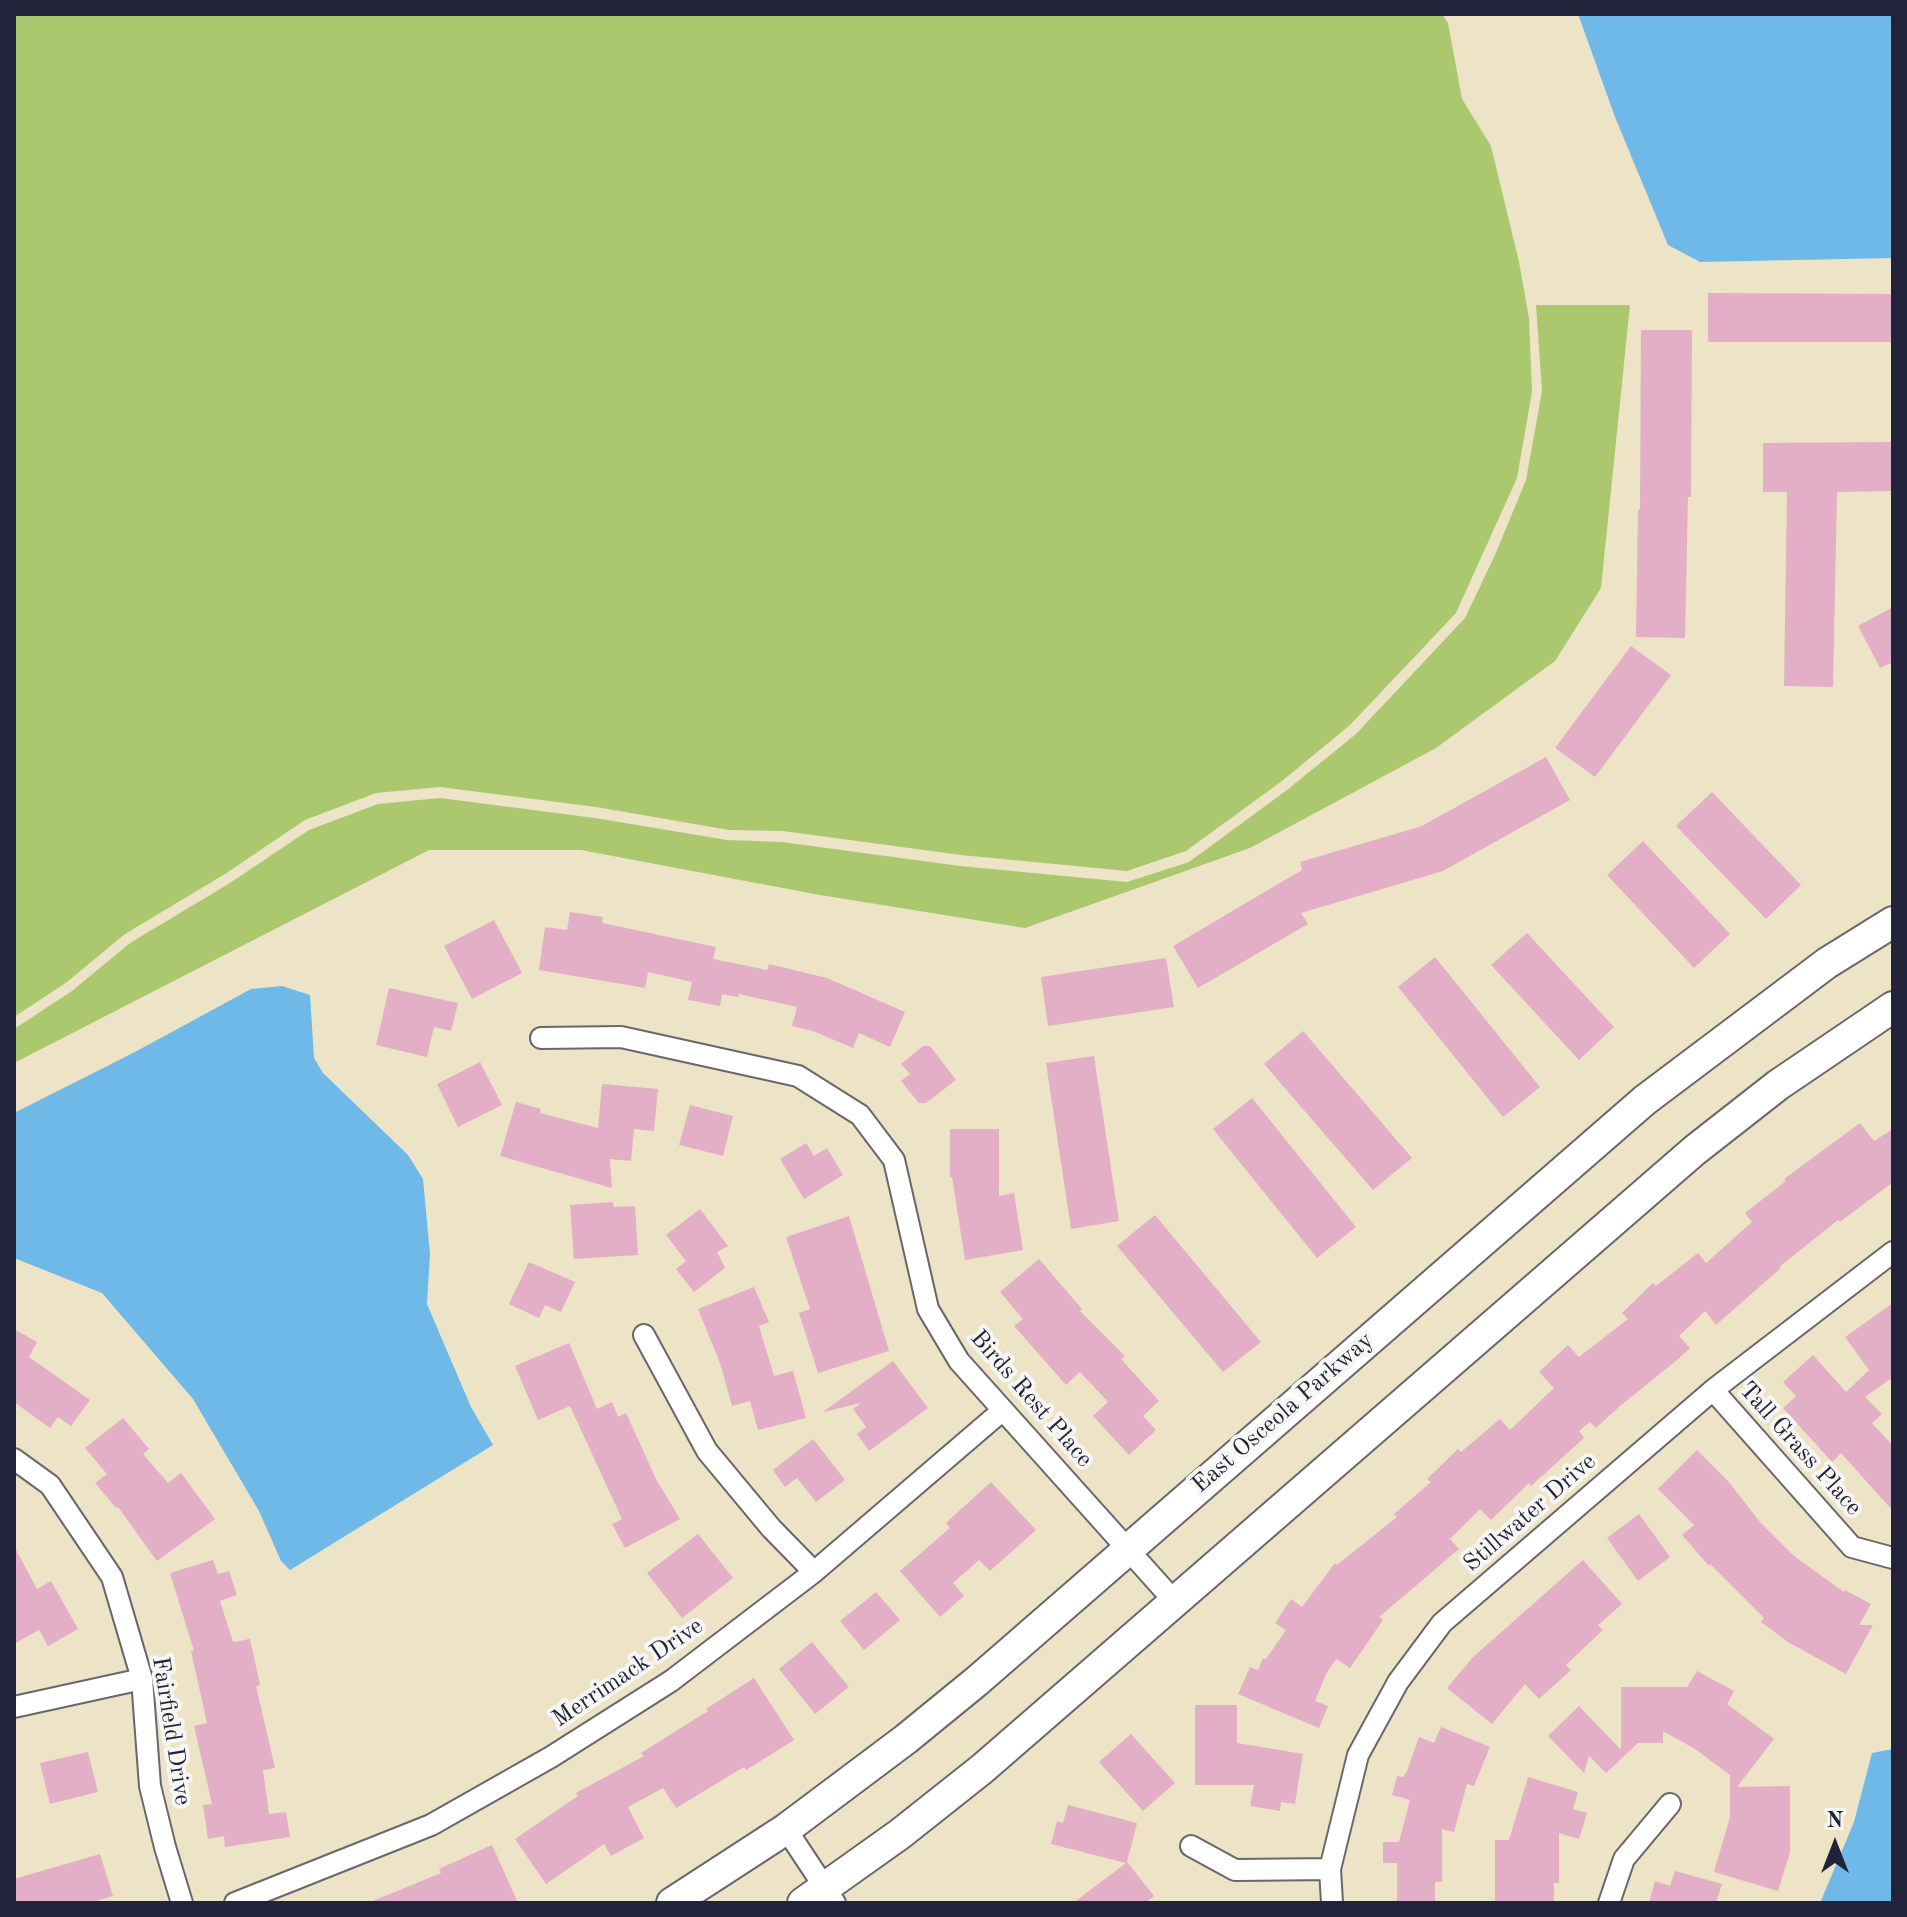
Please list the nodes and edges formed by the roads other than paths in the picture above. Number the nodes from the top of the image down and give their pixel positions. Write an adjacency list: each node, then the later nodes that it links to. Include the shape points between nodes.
1 (1893, 922): 9 (main road, East Osceola Parkway, via 1827,963 1645,1100)
2 (1893, 1007): 12 (main road, via 1778,1085 1695,1150)
3 (541, 1038): 7 (street, Birds Rest Place, via 621,1037 798,1076 860,1115 894,1160 928,1309 959,1361)
4 (1893, 1252): 6 (street, Stillwater Drive)
5 (644, 1335): 11 (street, via 707,1451)
6 (1713, 1390): 10 (street, Tall Grass Place, via 1852,1547); 18 (street, Stillwater Drive, via 1442,1623 1398,1682 1358,1755)
7 (1003, 1410): 9 (street, Birds Rest Place); 11 (street, Merrimack Drive)
8 (14, 1459): 13 (street, Fairfield Drive, via 50,1485 112,1577)
9 (1128, 1549): 12 (street, Birds Rest Place); 16 (main road, East Osceola Parkway, via 906,1739)
10 (1893, 1558)
11 (814, 1572): 21 (street, Merrimack Drive, via 671,1681 551,1757 431,1825)
12 (1175, 1602): 19 (main road, via 982,1769)
13 (142, 1679): 14 (street); 20 (street, Fairfield Drive, via 150,1786)
14 (14, 1707)
15 (1670, 1804): 24 (street, via 1624,1859)
16 (786, 1829): 19 (street); 22 (main road, East Osceola Parkway)
17 (1191, 1846): 18 (street, via 1235,1870)
18 (1330, 1869): 23 (street, Stillwater Drive)
19 (821, 1898)
20 (182, 1903)
21 (235, 1903)
22 (672, 1903)
23 (1332, 1903)
24 (1609, 1903)

